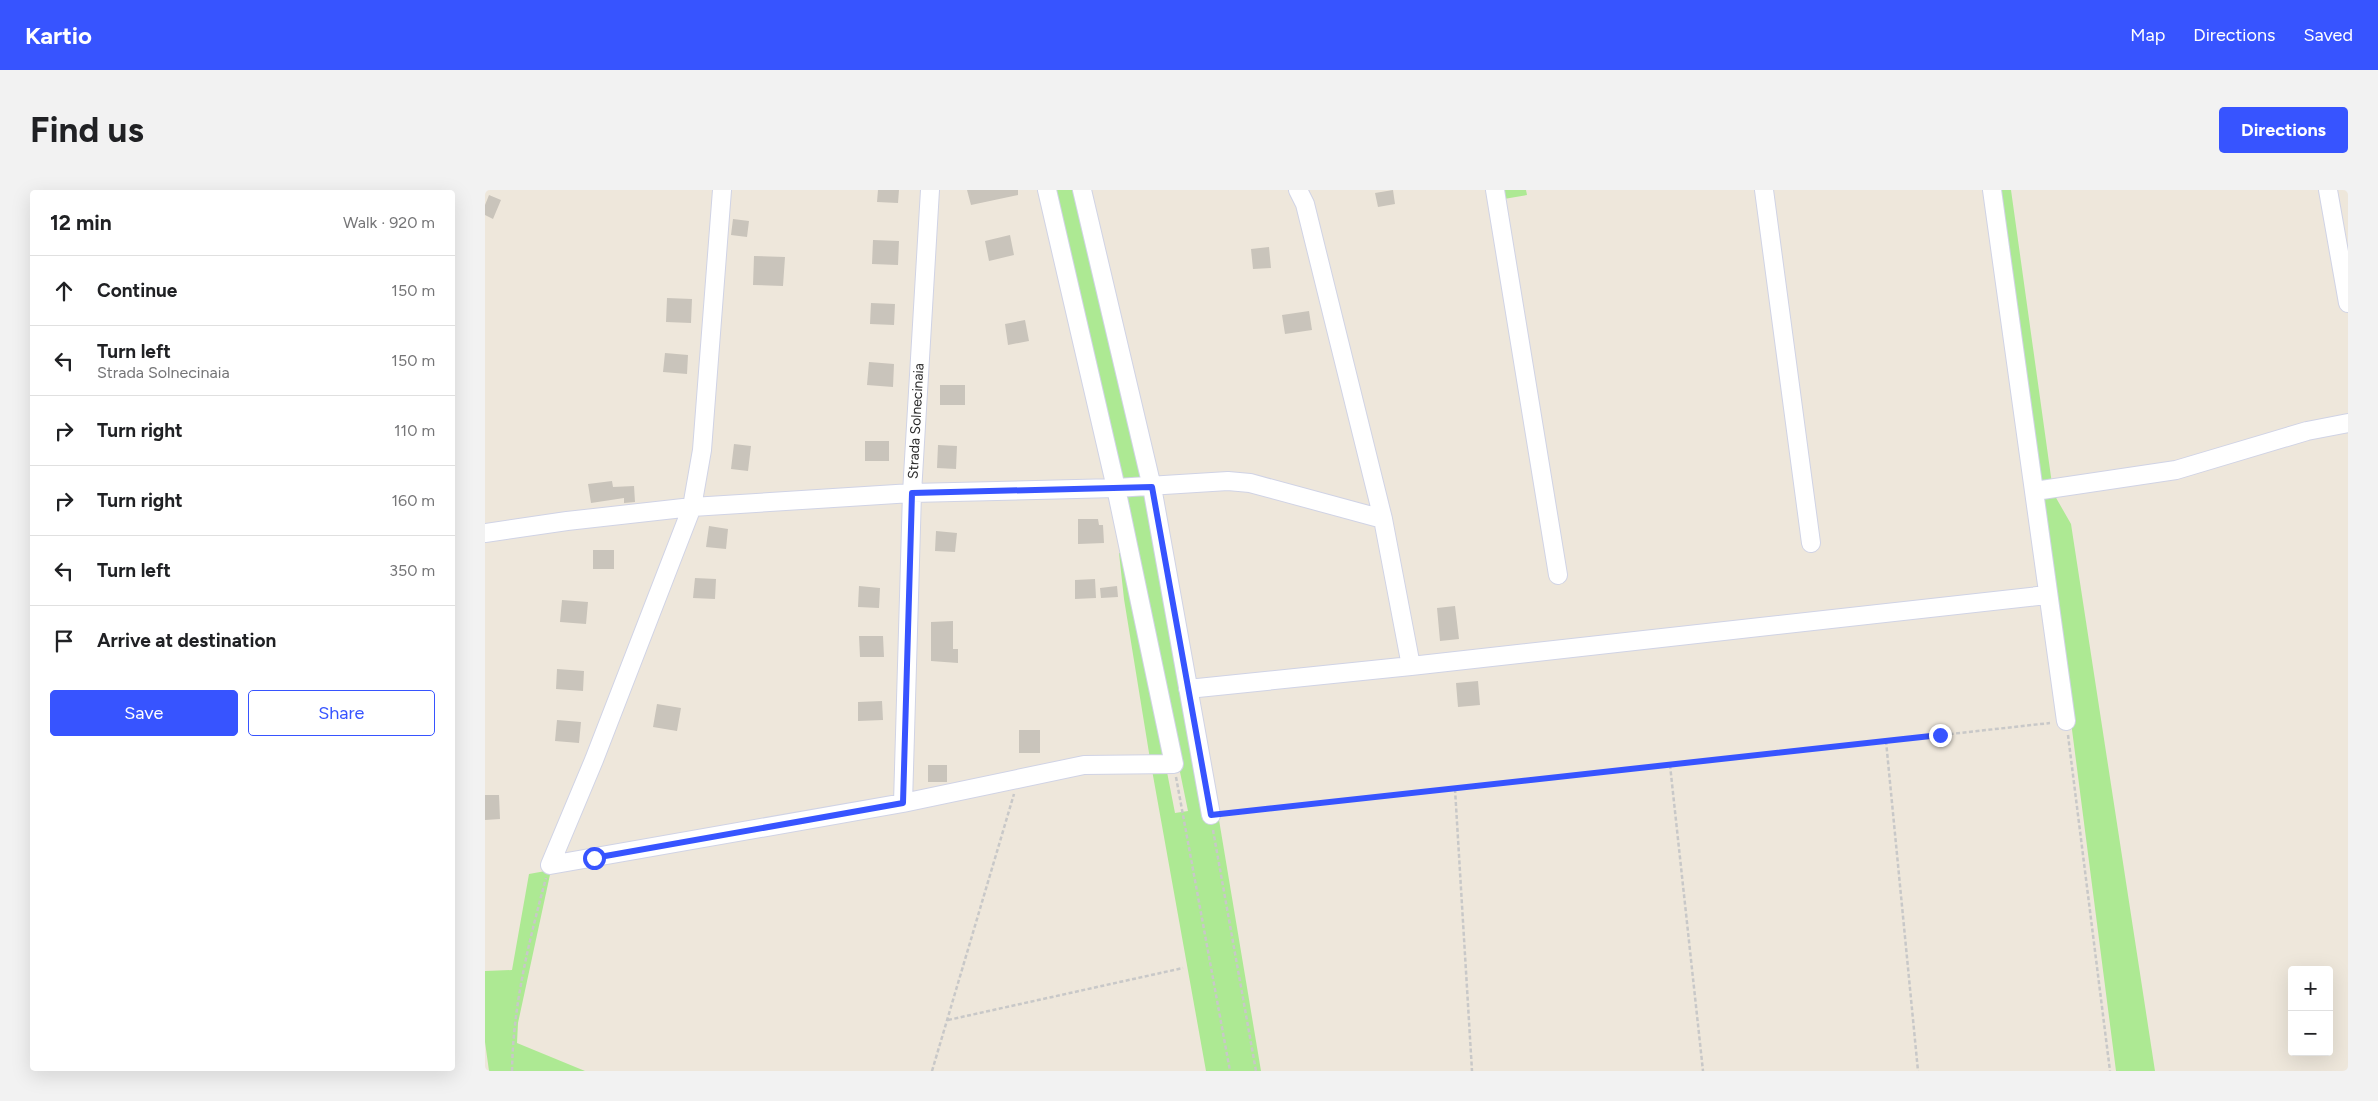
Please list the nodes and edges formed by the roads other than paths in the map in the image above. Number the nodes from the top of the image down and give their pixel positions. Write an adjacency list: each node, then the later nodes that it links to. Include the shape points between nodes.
1 (722, 190): 16 (street, via 702,450)
2 (930, 190): 15 (street, Strada Solnecinaia)
3 (1047, 190): 13 (street)
4 (1082, 190): 12 (street)
5 (1298, 190): 17 (street, via 1305,204)
6 (1495, 190): 20 (street)
7 (1764, 190): 19 (street)
8 (1992, 190): 14 (street)
9 (2328, 190): 10 (street)
10 (2348, 303)
11 (2348, 422): 14 (street, via 2176,470)
12 (1152, 487): 13 (street); 17 (street, via 1228,481); 23 (street)
13 (1116, 488): 15 (street); 25 (street, via 1174,764 1085,765)
14 (2035, 492): 21 (street)
15 (912, 493): 16 (street); 25 (street, Strada Solnecinaia)
16 (692, 507): 18 (street, via 567,520); 25 (street, via 550,865)
17 (1383, 518): 22 (street)
18 (485, 533)
19 (1811, 543)
20 (1558, 575)
21 (2047, 595): 22 (street); 24 (street)
22 (1411, 666): 23 (street)
23 (1188, 688): 26 (street)
24 (2066, 721)
25 (903, 803)
26 (1211, 815)

